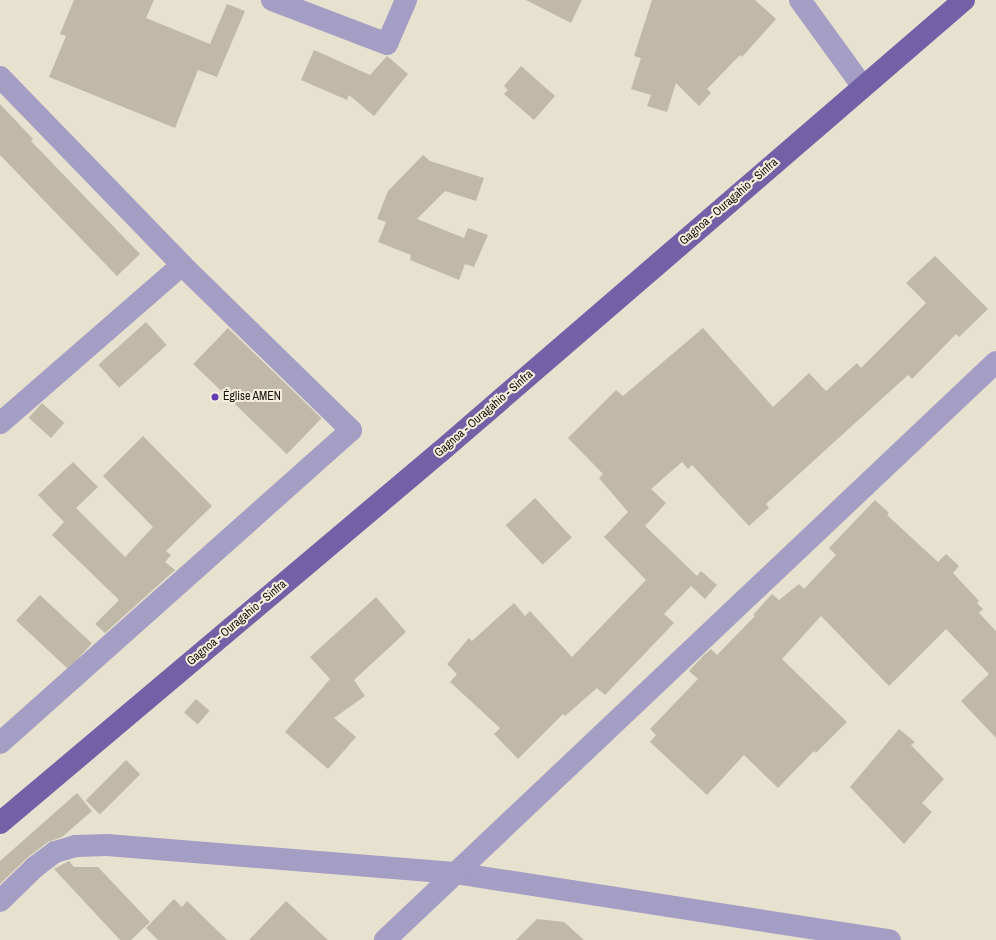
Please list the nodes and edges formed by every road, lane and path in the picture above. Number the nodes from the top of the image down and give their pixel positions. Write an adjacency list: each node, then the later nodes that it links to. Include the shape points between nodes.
1 (272, 0): 2 (street, via 387,44)
2 (406, 0)
3 (800, 0): 6 (street)
4 (964, 0): 6 (main road, Gagnoa - Ouragahio - Sinfra)
5 (0, 78): 7 (street)
6 (862, 87): 11 (main road, Gagnoa - Ouragahio - Sinfra, via 440,452)
7 (182, 265): 9 (street); 10 (street, via 350,430)
8 (996, 362): 12 (street)
9 (0, 423)
10 (0, 743)
11 (0, 823)
12 (455, 873): 13 (street, via 107,845 76,846 55,852 35,867); 14 (street); 15 (street)
13 (0, 901)
14 (386, 940)
15 (890, 940)

